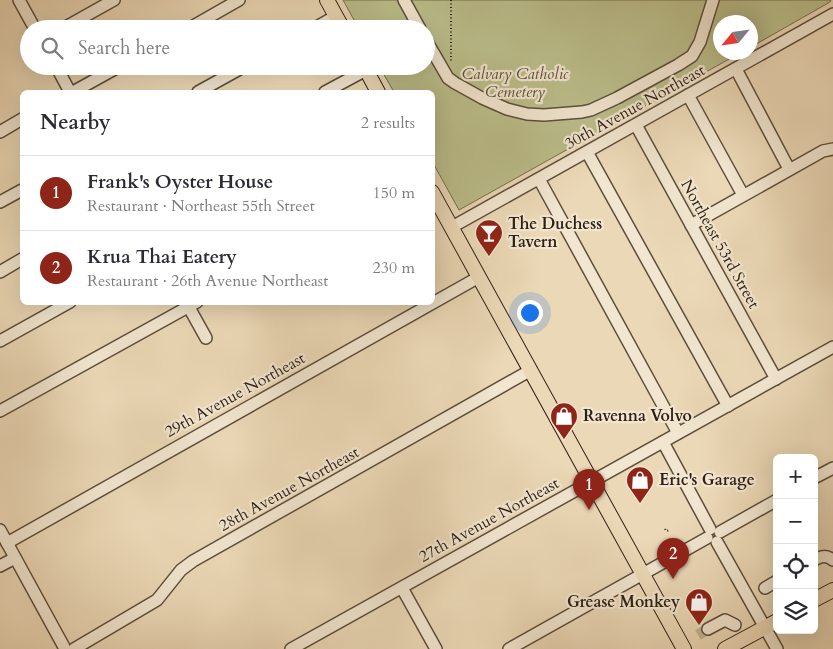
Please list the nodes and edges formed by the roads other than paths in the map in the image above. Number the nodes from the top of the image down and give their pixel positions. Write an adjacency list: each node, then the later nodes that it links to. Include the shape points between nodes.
1 (20, 0): 9 (street)
2 (114, 0): 10 (street)
3 (239, 0): 11 (street)
4 (327, 0): 8 (main road)
5 (404, 0): 14 (street)
6 (713, 0): 15 (street, via 700,42 692,56 591,110 544,115 518,113 468,91 448,78)
7 (833, 14): 16 (street, 30th Avenue Northeast)
8 (336, 16): 12 (street); 13 (main road)
9 (30, 20)
10 (78, 20)
11 (204, 20)
12 (329, 20)
13 (338, 20)
14 (415, 20)
15 (435, 56)
16 (736, 69): 27 (street, 30th Avenue Northeast); 33 (street)
17 (62, 75): 22 (street)
18 (103, 75): 23 (street)
19 (229, 75): 24 (street)
20 (353, 75): 25 (street)
21 (369, 75): 26 (main road)
22 (71, 90)
23 (76, 90)
24 (202, 90)
25 (328, 90)
26 (377, 90)
27 (688, 95): 29 (street, 30th Avenue Northeast); 36 (street)
28 (20, 121): 30 (street)
29 (636, 125): 32 (street, 30th Avenue Northeast); 39 (street, Northeast 53rd Street)
30 (0, 132)
31 (833, 150): 33 (street, via 823,151)
32 (587, 152): 34 (street, 30th Avenue Northeast); 54 (street)
33 (789, 169): 36 (street)
34 (538, 179): 40 (street, 30th Avenue Northeast); 56 (street)
35 (20, 191): 38 (street)
36 (743, 194): 39 (street)
37 (435, 197): 40 (main road)
38 (0, 202)
39 (690, 225): 53 (street, Northeast 53rd Street)
40 (452, 227): 43 (main road)
41 (20, 260): 42 (street)
42 (0, 272)
43 (479, 277): 44 (street, 29th Avenue Northeast); 52 (main road)
44 (435, 302)
45 (65, 305): 50 (street)
46 (189, 305): 55 (street)
47 (191, 305): 49 (street)
48 (429, 305): 64 (street, 29th Avenue Northeast)
49 (206, 338)
50 (0, 341)
51 (833, 348): 53 (street, 27th Avenue Northeast)
52 (531, 370): 60 (main road); 78 (street, 28th Avenue Northeast, via 193,561 181,570 157,600)
53 (776, 379): 54 (street, 27th Avenue Northeast)
54 (728, 406): 56 (street, 27th Avenue Northeast)
55 (0, 412)
56 (678, 433): 57 (street, 27th Avenue Northeast)
57 (663, 442): 60 (street, 27th Avenue Northeast); 63 (street)
58 (833, 468): 59 (street)
59 (818, 476)
60 (592, 481): 69 (main road); 71 (street, 27th Avenue Northeast)
61 (773, 502): 63 (street)
62 (0, 530): 64 (street)
63 (713, 535): 69 (street); 75 (street)
64 (7, 543): 65 (street)
65 (15, 558): 68 (street); 78 (street)
66 (818, 558): 67 (street, via 826,556)
67 (833, 560)
68 (0, 566)
69 (643, 574): 81 (street); 82 (main road)
70 (773, 583): 72 (street)
71 (402, 588): 79 (street, 27th Avenue Northeast); 80 (street)
72 (765, 588)
73 (833, 590): 74 (main road)
74 (818, 598)
75 (771, 624): 83 (main road); 84 (street)
76 (735, 625): 77 (street, via 726,620)
77 (708, 630)
78 (68, 648)
79 (291, 649)
80 (436, 649)
81 (509, 649)
82 (684, 649)
83 (725, 649)
84 (777, 649)

